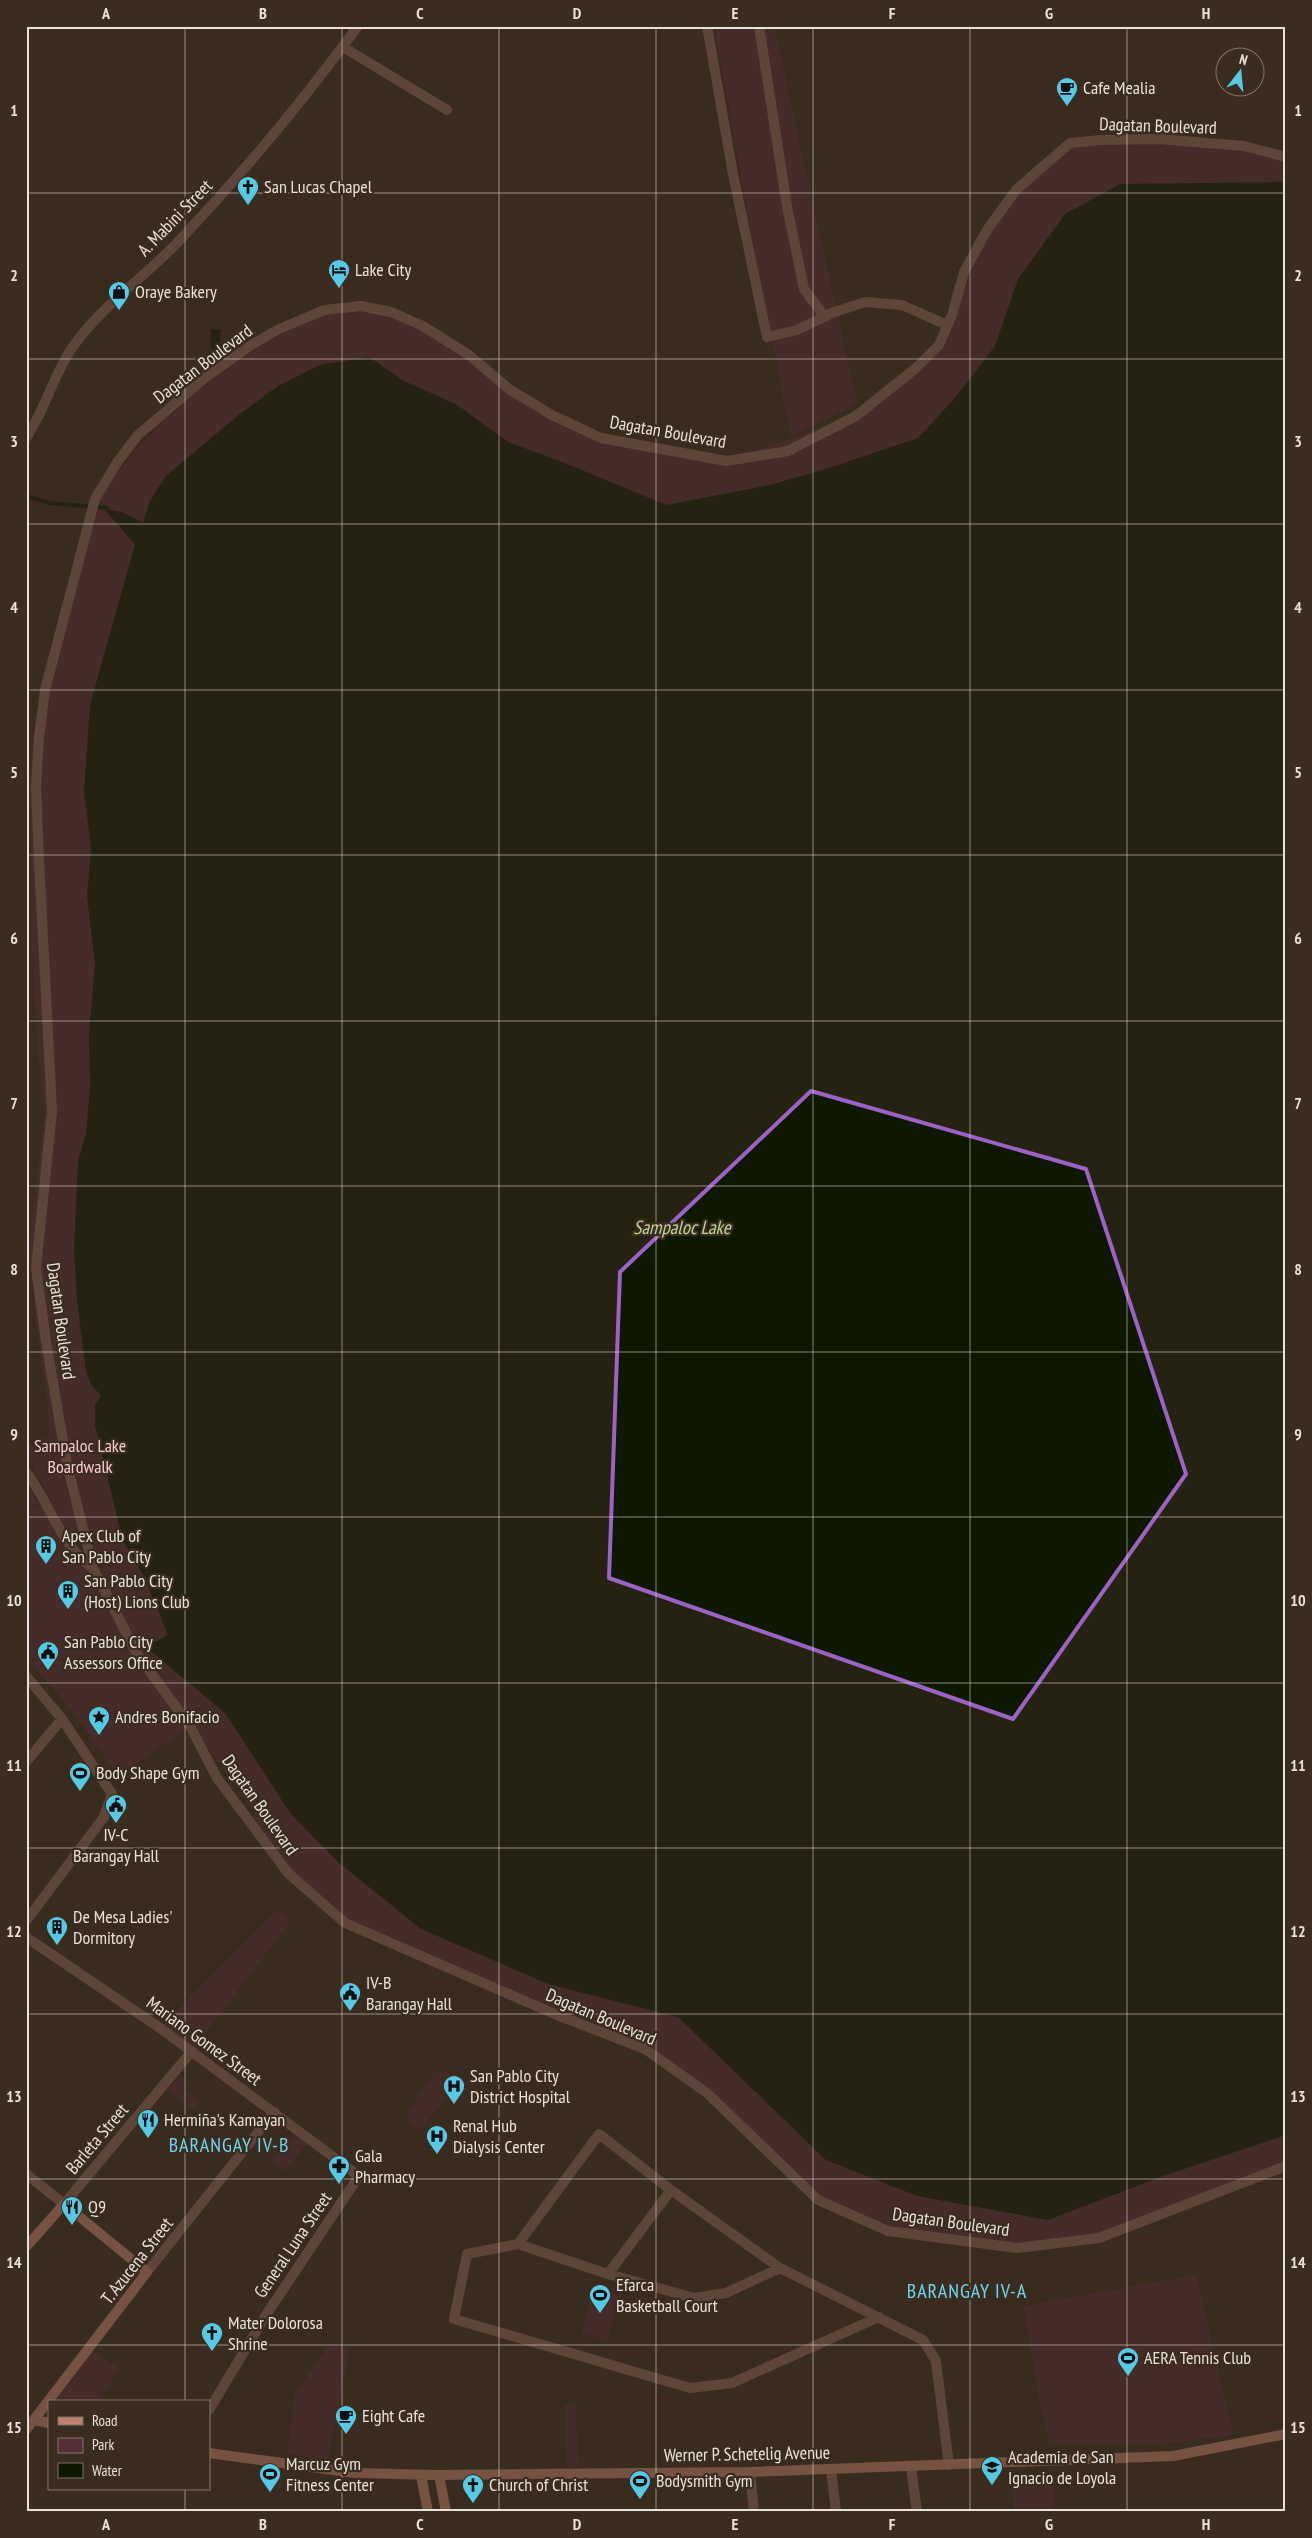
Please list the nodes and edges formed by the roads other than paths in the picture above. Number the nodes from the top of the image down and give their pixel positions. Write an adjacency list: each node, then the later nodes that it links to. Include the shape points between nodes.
1 (358, 26): 4 (street, A. Mabini Street)
2 (707, 26): 7 (street, via 733,174 767,337 797,330)
3 (759, 26): 7 (street, via 787,206 804,289)
4 (343, 47): 5 (street); 9 (street, A. Mabini Street, via 273,137 210,207 177,243 120,294 73,347)
5 (447, 110)
6 (1286, 157): 8 (street, Dagatan Boulevard, via 1244,146 1158,139 1070,143 1016,190 987,230 964,272)
7 (825, 316): 8 (street, via 865,302 902,305)
8 (947, 325): 11 (street, Dagatan Boulevard, via 939,345 916,368 856,416 788,451 727,460 600,438 550,414 509,389 469,355 423,326 392,312 361,306 324,310 253,344 198,384 138,435 118,461 92,509 44,690 36,787 52,1111 36,1268 67,1466)
9 (26, 438)
10 (26, 1472): 11 (street, Dagatan Boulevard, via 39,1488 70,1548)
11 (93, 1568): 19 (street, Dagatan Boulevard, via 137,1654 190,1726 217,1778 288,1873 345,1924 645,2049 707,2093 818,2200 888,2231 1017,2248 1099,2238)
12 (26, 1676): 13 (street)
13 (62, 1719): 14 (street); 15 (street, via 112,1794 104,1818)
14 (26, 1762)
15 (26, 1922)
16 (26, 1937): 17 (street, Mariano Gomez Street)
17 (192, 2051): 18 (street, Mariano Gomez Street); 23 (street, Barleta Street)
18 (274, 2112): 21 (street, Mariano Gomez Street); 27 (street, T. Azucena Street)
19 (1286, 2166)
20 (26, 2174): 23 (street)
21 (359, 2176): 30 (street, General Luna Street, via 266,2315)
22 (671, 2190): 24 (street, via 599,2134); 26 (street); 28 (street)
23 (64, 2204): 25 (main road, Barleta Street); 27 (main road)
24 (518, 2244): 28 (street); 29 (street, via 467,2254 454,2320 690,2388 732,2384)
25 (26, 2247)
26 (780, 2268): 28 (street, via 726,2293 694,2298); 29 (street)
27 (147, 2272): 31 (main road, T. Azucena Street)
28 (608, 2274)
29 (879, 2317): 36 (street, via 923,2340 936,2361)
30 (210, 2408)
31 (30, 2418): 32 (main road); 33 (main road, T. Azucena Street)
32 (48, 2423)
33 (26, 2430)
34 (1286, 2434): 36 (main road, Werner P. Schetelig Avenue, via 1173,2456)
35 (210, 2453): 40 (main road, Werner P. Schetelig Avenue, via 355,2473)
36 (949, 2465): 37 (main road, Werner P. Schetelig Avenue)
37 (911, 2466): 38 (main road, Werner P. Schetelig Avenue); 46 (street)
38 (831, 2469): 39 (main road, Werner P. Schetelig Avenue); 45 (street)
39 (750, 2472): 41 (main road, Werner P. Schetelig Avenue); 44 (street)
40 (421, 2475): 41 (main road, Werner P. Schetelig Avenue); 42 (main road)
41 (439, 2475): 43 (main road)
42 (428, 2512)
43 (446, 2512)
44 (754, 2512)
45 (836, 2512)
46 (917, 2512)

